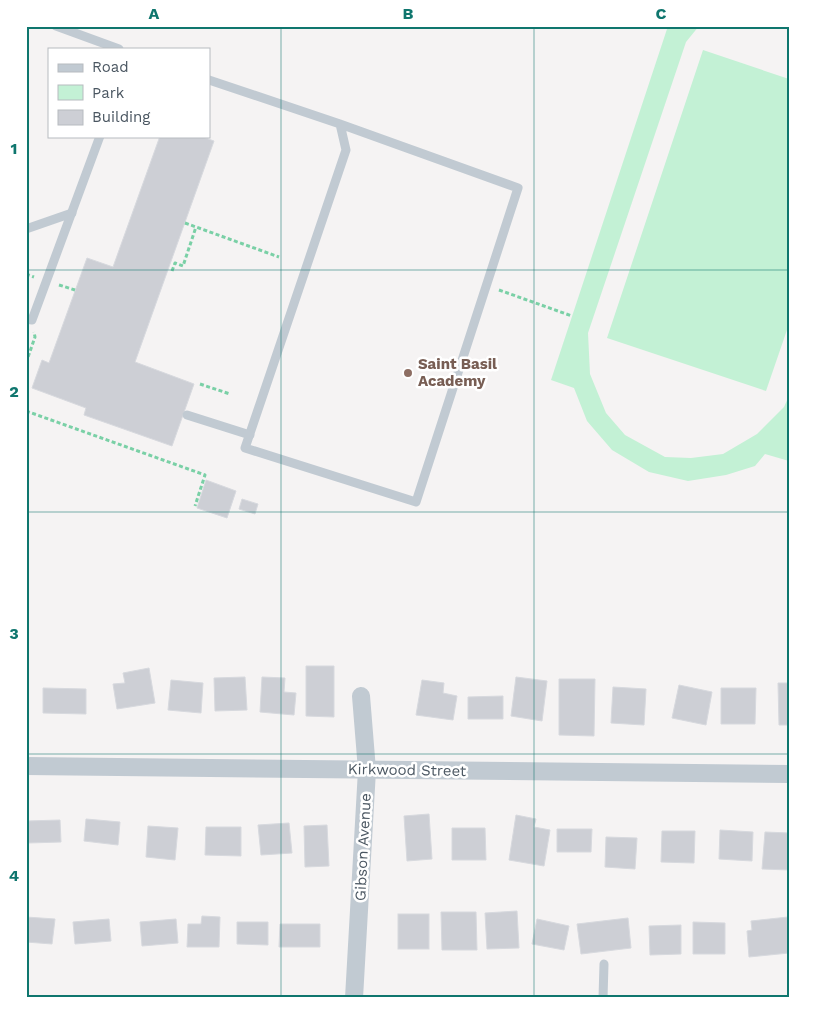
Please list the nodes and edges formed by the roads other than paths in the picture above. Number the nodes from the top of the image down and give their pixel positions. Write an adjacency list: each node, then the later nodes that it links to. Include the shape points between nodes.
1 (56, 26): 2 (lane)
2 (116, 48)
3 (210, 80): 4 (lane)
4 (340, 124): 10 (lane, via 346,150); 10 (lane, via 518,188 416,502 245,448)
5 (99, 138): 6 (lane)
6 (72, 213): 7 (lane); 8 (lane)
7 (26, 229)
8 (29, 319)
9 (187, 415): 10 (lane)
10 (250, 435)
11 (361, 696): 13 (street, Gibson Avenue)
12 (26, 766): 13 (street, Kirkwood Street)
13 (367, 770): 14 (street, Kirkwood Street); 16 (street, Gibson Avenue)
14 (789, 774)
15 (604, 964): 17 (lane)
16 (354, 998)
17 (603, 998)

